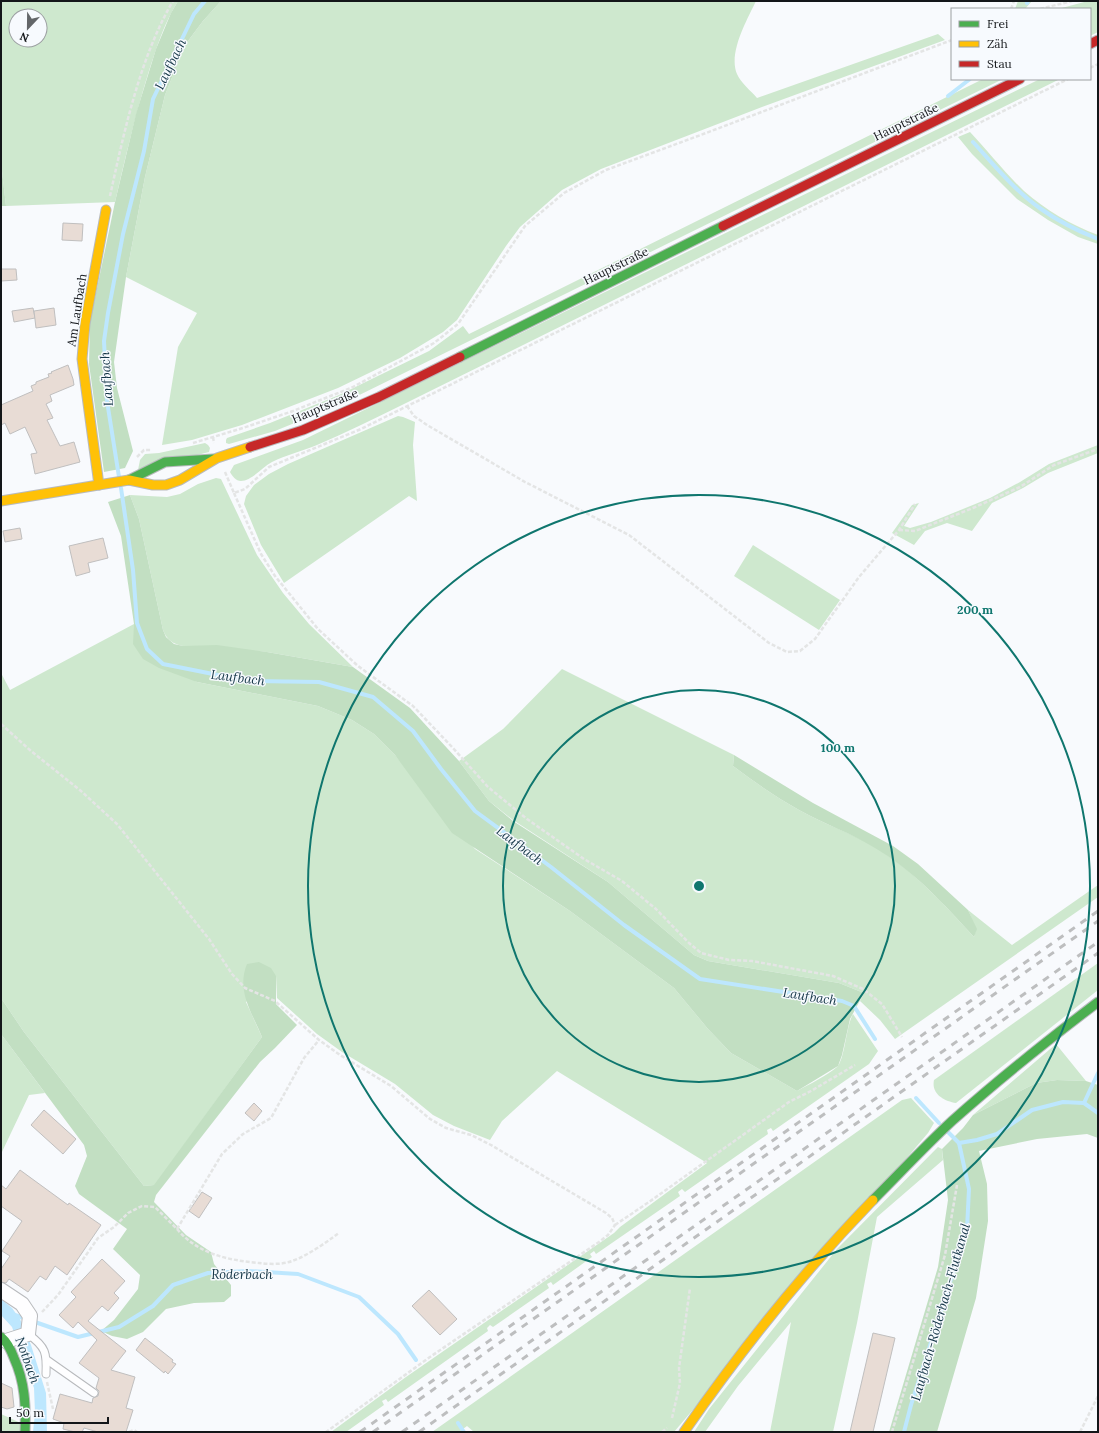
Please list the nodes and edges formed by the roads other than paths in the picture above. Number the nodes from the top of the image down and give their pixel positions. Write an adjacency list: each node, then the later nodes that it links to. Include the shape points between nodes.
1 (1018, 80): 3 (street, Hauptstraße, via 379,397 303,430)
2 (106, 210): 5 (street, Am Laufbach, via 85,324 82,359)
3 (217, 458): 4 (street, Hauptstraße, via 165,462); 4 (street, Hauptstraße, via 180,480 166,485)
4 (128, 480): 5 (street, Hauptstraße)
5 (99, 485): 6 (street, Hauptstraße)
6 (1, 501)
7 (1098, 1002): 15 (street, via 960,1114 867,1206 822,1254 765,1323)
8 (1, 1290): 9 (street, via 22,1304 30,1316)
9 (28, 1334): 10 (street); 11 (lane, via 41,1344)
10 (7, 1339): 14 (street, via 24,1382)
11 (46, 1360): 12 (lane); 13 (lane)
12 (46, 1374)
13 (94, 1393)
14 (24, 1432)
15 (684, 1432)

